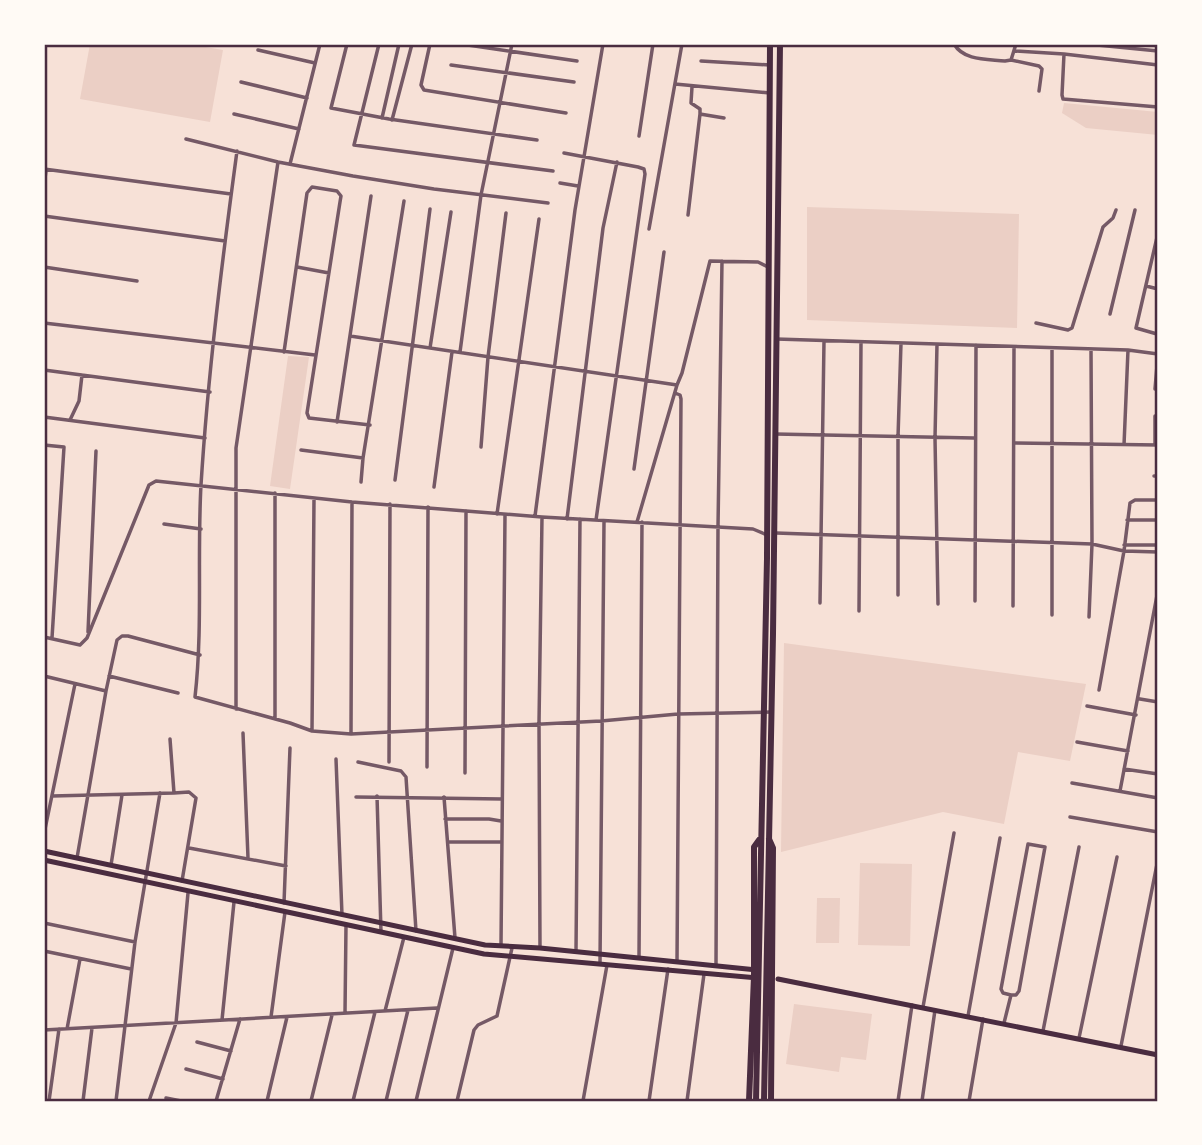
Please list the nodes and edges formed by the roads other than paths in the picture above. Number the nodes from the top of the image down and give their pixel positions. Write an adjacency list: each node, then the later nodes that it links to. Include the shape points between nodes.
1 (320, 44): 25 (street)
2 (346, 44): 41 (street, via 331,108)
3 (379, 44): 41 (street)
4 (399, 44): 43 (street)
5 (412, 44): 45 (street)
6 (430, 44): 37 (street, via 421,88)
7 (461, 44): 18 (street)
8 (512, 44): 18 (street)
9 (603, 44): 53 (street)
10 (653, 44): 48 (street)
11 (682, 44): 32 (street)
12 (771, 44): 27 (main road)
13 (780, 44): 93 (main road)
14 (954, 44): 22 (street, via 966,56)
15 (1016, 44): 19 (street)
16 (1087, 44): 20 (street)
17 (258, 50): 25 (street)
18 (510, 51): 23 (street); 29 (street)
19 (1015, 51): 21 (street); 22 (street)
20 (1158, 51)
21 (1064, 54): 28 (street); 38 (street, via 1063,99)
22 (1011, 60): 34 (street, via 1042,69)
23 (577, 61)
24 (701, 61): 27 (street)
25 (315, 64): 36 (street)
26 (450, 65): 29 (street)
27 (770, 65): 35 (main road)
28 (1158, 65)
29 (506, 73): 31 (street); 37 (street)
30 (241, 82): 36 (street)
31 (574, 82)
32 (675, 83): 33 (street); 76 (street)
33 (692, 86): 35 (street); 42 (street, via 691,103)
34 (1039, 91)
35 (770, 93): 83 (main road)
36 (307, 98): 46 (street)
37 (500, 102): 39 (street); 47 (street)
38 (1158, 107)
39 (566, 113)
40 (234, 114): 46 (street)
41 (361, 114): 43 (street); 57 (street, via 354,145)
42 (700, 114): 44 (street); 73 (street)
43 (382, 118): 45 (street)
44 (724, 118)
45 (392, 120): 47 (street)
46 (299, 130): 56 (street)
47 (494, 134): 50 (street); 57 (street)
48 (639, 136)
49 (186, 139): 51 (street)
50 (537, 140)
51 (237, 151): 54 (street); 63 (street)
52 (564, 153): 53 (street)
53 (582, 156): 55 (street); 61 (street)
54 (278, 162): 56 (street); 104 (street)
55 (617, 162): 117 (street, via 603,228); 119 (street, via 644,169 645,174)
56 (290, 164): 64 (street)
57 (488, 164): 59 (street); 64 (street)
58 (45, 169): 62 (street); 63 (street)
59 (553, 171)
60 (561, 183): 61 (street)
61 (579, 186): 115 (street)
62 (44, 187)
63 (231, 194): 78 (street)
64 (481, 195): 67 (street); 110 (street)
65 (371, 196): 92 (street)
66 (404, 201): 94 (street)
67 (548, 203)
68 (430, 209): 101 (street)
69 (1116, 210): 90 (street, via 1103,227 1072,328 1068,331)
70 (1135, 210): 88 (street)
71 (451, 212): 105 (street)
72 (506, 213): 113 (street)
73 (688, 215)
74 (44, 216): 78 (street)
75 (539, 219): 114 (street)
76 (649, 229)
77 (1158, 233): 86 (street)
78 (225, 241): 98 (street)
79 (664, 252): 120 (street)
80 (722, 261): 83 (street, via 758,262); 121 (street, via 710,261); 173 (street)
81 (44, 267): 85 (street)
82 (297, 267): 84 (street); 84 (street, via 307,193 312,187 337,191 341,196); 108 (street)
83 (769, 268): 93 (main road)
84 (329, 273): 112 (street)
85 (137, 281)
86 (1146, 286): 87 (street); 91 (street, via 1136,328)
87 (1158, 289)
88 (1110, 314)
89 (44, 323): 98 (street)
90 (1036, 323)
91 (1157, 334)
92 (349, 336): 94 (street); 128 (street)
93 (772, 339): 95 (street); 130 (main road); 175 (main road)
94 (382, 341): 101 (street); 129 (street)
95 (824, 341): 96 (street); 131 (street)
96 (861, 342): 97 (street); 132 (street)
97 (901, 343): 99 (street); 133 (street)
98 (214, 344): 104 (street); 123 (street)
99 (937, 344): 100 (street); 135 (street)
100 (976, 345): 102 (street); 136 (street)
101 (413, 346): 105 (street); 148 (street)
102 (1014, 346): 103 (street); 138 (street)
103 (1052, 348): 106 (street); 137 (street)
104 (251, 349): 108 (street); 152 (street, via 236,448)
105 (429, 349): 109 (street)
106 (1091, 349): 107 (street); 139 (street)
107 (1128, 350): 111 (street); 141 (street)
108 (284, 352): 112 (street)
109 (452, 352): 110 (street); 151 (street)
110 (460, 353): 113 (street)
111 (1158, 354): 122 (street)
112 (315, 355): 128 (street, via 307,413 309,418)
113 (488, 358): 114 (street); 143 (street)
114 (518, 362): 115 (street); 160 (street)
115 (554, 368): 117 (street); 162 (street)
116 (44, 370): 118 (street)
117 (586, 373): 119 (street); 164 (street)
118 (82, 375): 123 (street); 127 (street, via 79,401)
119 (617, 377): 120 (street); 166 (street)
120 (646, 381): 121 (street); 147 (street)
121 (677, 385): 124 (street)
122 (1155, 389)
123 (210, 391): 134 (street)
124 (675, 393): 170 (street); 172 (street, via 681,399)
125 (1155, 416): 142 (street)
126 (44, 418): 127 (street)
127 (70, 420): 134 (street)
128 (337, 422): 129 (street)
129 (370, 425): 146 (street)
130 (775, 435): 131 (street); 175 (main road)
131 (822, 435): 132 (street); 176 (street)
132 (861, 436): 133 (street); 177 (street)
133 (898, 437): 135 (street); 178 (street)
134 (206, 438): 150 (street)
135 (935, 438): 136 (street); 179 (street)
136 (974, 438): 180 (street)
137 (1051, 442): 138 (street); 139 (street); 182 (street)
138 (1015, 443): 181 (street)
139 (1090, 444): 141 (street); 184 (street)
140 (44, 445): 200 (street, via 64,447)
141 (1124, 445): 142 (street)
142 (1157, 445)
143 (481, 446)
144 (301, 450): 146 (street)
145 (96, 451): 199 (street)
146 (363, 458): 149 (street)
147 (634, 469)
148 (396, 480)
149 (361, 481)
150 (201, 486): 152 (street); 174 (street); 199 (street, via 156,481 149,485)
151 (434, 487)
152 (236, 488): 153 (street); 211 (street)
153 (275, 494): 154 (street); 218 (street)
154 (314, 499): 156 (street); 219 (street)
155 (1158, 500): 167 (street, via 1131,500)
156 (352, 502): 157 (street); 230 (street)
157 (390, 504): 158 (street); 228 (street)
158 (428, 507): 159 (street); 226 (street)
159 (466, 511): 160 (street); 225 (street)
160 (497, 513): 161 (street)
161 (505, 515): 162 (street); 224 (street)
162 (535, 516): 163 (street)
163 (542, 517): 164 (street); 222 (street)
164 (567, 519): 165 (street)
165 (580, 519): 166 (street); 221 (street)
166 (596, 520): 169 (street)
167 (1127, 520): 168 (street); 185 (street)
168 (1158, 520)
169 (604, 522): 170 (street); 220 (street)
170 (639, 522): 172 (street); 217 (street)
171 (164, 524): 174 (street)
172 (679, 525): 173 (street); 215 (street)
173 (718, 527): 175 (street); 214 (street)
174 (201, 529): 201 (street)
175 (770, 530): 176 (street); 183 (main road)
176 (822, 535): 177 (street); 192 (street)
177 (860, 536): 178 (street); 195 (street)
178 (897, 537): 179 (street); 190 (street)
179 (937, 538): 180 (street); 193 (street)
180 (975, 540): 181 (street); 191 (street)
181 (1013, 541): 182 (street); 194 (street)
182 (1052, 542): 184 (street); 196 (street)
183 (770, 544): 212 (main road); 213 (main road)
184 (1092, 544): 187 (street); 197 (street)
185 (1124, 545): 186 (street); 187 (street)
186 (1158, 545)
187 (1124, 551): 188 (street); 205 (street)
188 (1158, 552)
189 (1158, 590): 208 (street)
190 (898, 595)
191 (975, 601)
192 (820, 603)
193 (938, 604)
194 (1013, 606)
195 (859, 611)
196 (1052, 615)
197 (1089, 617)
198 (44, 637): 200 (street)
199 (87, 638): 200 (street, via 80,645)
200 (52, 639)
201 (200, 655): 202 (street, via 122,636 117,640); 211 (street, via 195,697)
202 (109, 676): 206 (street); 207 (street)
203 (44, 677): 204 (street)
204 (75, 684): 206 (street); 248 (street)
205 (1099, 690)
206 (106, 691): 247 (street)
207 (178, 693)
208 (1139, 699): 209 (street); 216 (street)
209 (1158, 702)
210 (1087, 706): 216 (street)
211 (236, 709): 218 (street)
212 (763, 711): 213 (street); 214 (street); 265 (main road)
213 (772, 712): 261 (main road)
214 (717, 713): 215 (street); 305 (street)
215 (678, 714): 217 (street); 302 (street)
216 (1136, 715): 234 (street)
217 (639, 718): 220 (street); 301 (street)
218 (275, 719): 223 (street)
219 (312, 721): 223 (street); 227 (street)
220 (601, 721): 221 (street); 298 (street)
221 (578, 722): 222 (street); 297 (street)
222 (540, 723): 224 (street); 295 (street)
223 (297, 726): 227 (street)
224 (503, 726): 225 (street); 254 (street)
225 (465, 728): 226 (street); 240 (street)
226 (427, 730): 228 (street); 238 (street)
227 (312, 731): 230 (street)
228 (390, 732): 230 (street); 237 (street)
229 (243, 733): 271 (street)
230 (351, 734)
231 (170, 739): 245 (street)
232 (1077, 742): 234 (street)
233 (290, 748): 275 (street)
234 (1128, 751): 239 (street)
235 (336, 759): 283 (street)
236 (358, 762): 250 (street, via 404,773)
237 (389, 762)
238 (427, 767)
239 (1124, 769): 241 (street); 243 (street)
240 (465, 773)
241 (1158, 774)
242 (1072, 783): 243 (street)
243 (1120, 791): 253 (street)
244 (160, 793): 245 (street); 246 (street); 276 (street)
245 (174, 793): 267 (street, via 189,792 196,797)
246 (122, 794): 247 (street); 274 (street)
247 (89, 795): 248 (street); 270 (street)
248 (52, 796): 260 (street)
249 (377, 796): 250 (street); 251 (street); 285 (street)
250 (407, 796): 252 (street); 287 (street)
251 (356, 797)
252 (444, 797): 254 (street); 256 (street)
253 (1158, 798)
254 (502, 799): 257 (street)
255 (1070, 817): 258 (street)
256 (446, 819): 257 (street); 263 (street)
257 (501, 821): 264 (street)
258 (1158, 832)
259 (954, 833): 313 (street)
260 (44, 834)
261 (768, 837): 310 (main road, via 773,848); 360 (main road)
262 (1000, 838): 321 (street)
263 (448, 842): 264 (street); 290 (street)
264 (501, 842): 292 (street)
265 (760, 842): 309 (main road, via 754,847); 359 (main road)
266 (1079, 847): 334 (street)
267 (189, 848): 271 (street); 277 (street)
268 (44, 851): 270 (main road)
269 (1118, 857): 335 (street)
270 (77, 858): 274 (main road)
271 (248, 858): 275 (street)
272 (1158, 859): 337 (street)
273 (44, 860): 278 (main road)
274 (111, 865): 276 (main road)
275 (286, 866): 281 (street)
276 (146, 873): 277 (main road); 278 (street)
277 (182, 881): 281 (main road)
278 (144, 883): 279 (main road); 291 (street)
279 (188, 893): 280 (main road); 327 (street)
280 (234, 902): 282 (main road); 326 (street)
281 (284, 902): 283 (main road)
282 (285, 912): 286 (main road); 322 (street)
283 (342, 915): 285 (main road)
284 (44, 923): 291 (street)
285 (382, 923): 287 (main road); 288 (street)
286 (346, 925): 288 (main road); 319 (street)
287 (416, 931): 290 (main road)
288 (381, 932): 289 (main road)
289 (404, 937): 294 (main road); 317 (street)
290 (455, 940): 292 (main road)
291 (135, 942): 306 (street)
292 (501, 945): 293 (main road)
293 (512, 945): 295 (main road); 299 (street)
294 (453, 948): 299 (main road); 314 (street)
295 (540, 948): 297 (main road)
296 (44, 951): 300 (street)
297 (576, 952): 298 (main road)
298 (600, 954): 301 (main road); 303 (street)
299 (512, 955): 303 (main road); 354 (street, via 496,1016 474,1030)
300 (80, 958): 306 (street); 332 (street)
301 (639, 958): 302 (main road)
302 (677, 962): 305 (main road)
303 (600, 963): 304 (main road)
304 (608, 963): 307 (main road); 355 (street)
305 (716, 966): 309 (main road)
306 (131, 969): 329 (street)
307 (668, 969): 308 (main road); 356 (street)
308 (705, 972): 309 (main road); 357 (street)
309 (752, 974): 310 (main road); 358 (main road)
310 (774, 977): 312 (main road); 361 (main road)
311 (1011, 995): 311 (street, via 1002,989 1028,844 1045,848 1019,991); 328 (street)
312 (912, 1005): 313 (main road); 362 (street)
313 (923, 1007): 316 (main road)
314 (438, 1008): 315 (street); 353 (street)
315 (408, 1010): 317 (street); 352 (street)
316 (935, 1010): 321 (main road); 363 (street)
317 (385, 1011): 318 (street)
318 (374, 1012): 319 (street); 351 (street)
319 (345, 1013): 320 (street)
320 (333, 1014): 323 (street); 350 (street)
321 (968, 1016): 325 (main road)
322 (271, 1017): 323 (street); 324 (street)
323 (287, 1017): 349 (street)
324 (240, 1019): 326 (street); 338 (street)
325 (982, 1019): 328 (main road); 364 (street)
326 (222, 1020): 327 (street)
327 (176, 1023): 329 (street); 346 (street)
328 (1004, 1023): 334 (main road)
329 (125, 1026): 330 (street); 345 (street)
330 (92, 1028): 332 (street); 344 (street)
331 (59, 1029): 332 (street); 333 (street); 343 (street)
332 (67, 1029)
333 (44, 1030)
334 (1043, 1031): 335 (main road)
335 (1079, 1038): 337 (main road)
336 (197, 1042): 338 (street)
337 (1121, 1046): 339 (main road)
338 (231, 1051): 341 (street)
339 (1158, 1055)
340 (186, 1069): 341 (street)
341 (223, 1079): 348 (street)
342 (166, 1097): 347 (street)
343 (49, 1101)
344 (83, 1101)
345 (116, 1101)
346 (149, 1101)
347 (181, 1101)
348 (216, 1101)
349 (267, 1101)
350 (311, 1101)
351 (353, 1101)
352 (386, 1101)
353 (416, 1101)
354 (457, 1101)
355 (583, 1101)
356 (649, 1101)
357 (687, 1101)
358 (749, 1101)
359 (756, 1101)
360 (764, 1101)
361 (771, 1101)
362 (898, 1101)
363 (922, 1101)
364 (969, 1101)

